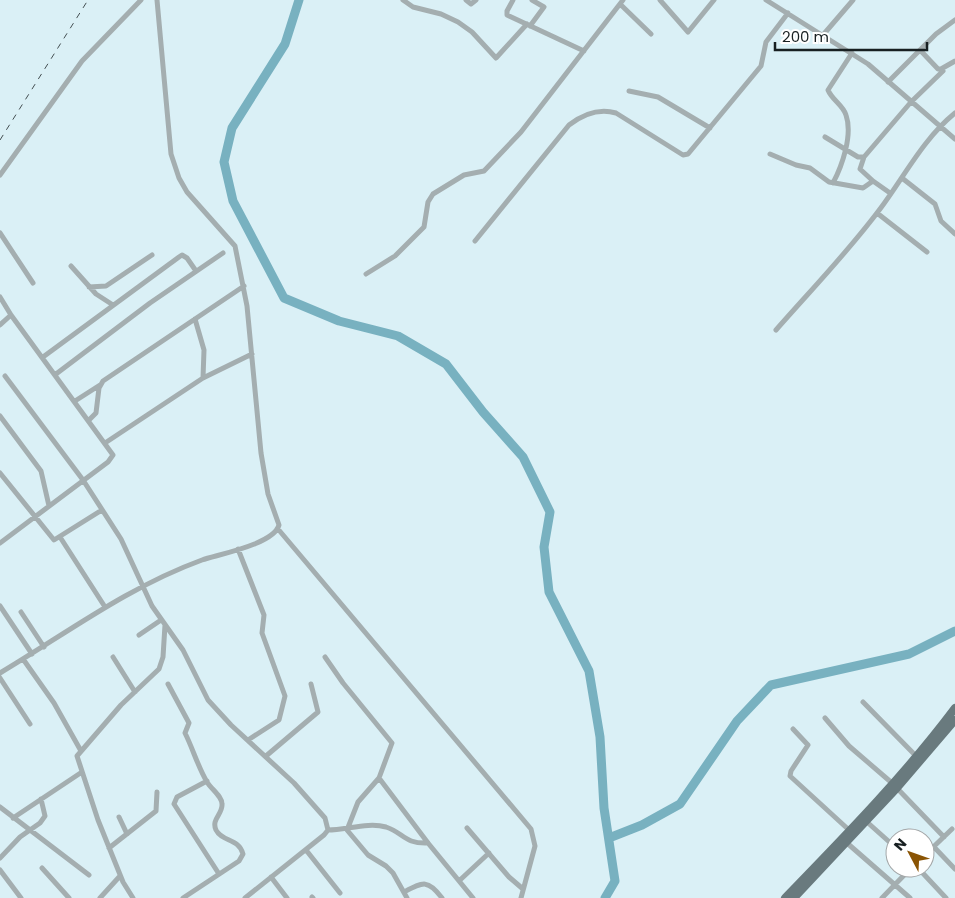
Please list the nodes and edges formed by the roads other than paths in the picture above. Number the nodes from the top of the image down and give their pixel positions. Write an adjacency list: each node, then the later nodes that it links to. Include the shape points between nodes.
1 (141, 0): 34 (street, via 82,61)
2 (157, 0): 50 (street, via 166,119 173,165 187,192 232,240)
3 (403, 0): 15 (street, via 413,7 458,22 496,58)
4 (466, 0): 5 (street, via 470,4)
5 (476, 0)
6 (514, 0): 15 (street, via 506,14)
7 (532, 0): 15 (street, via 544,7)
8 (660, 0): 9 (street, via 688,32)
9 (714, 0)
10 (766, 0): 13 (street)
11 (853, 0): 17 (street)
12 (622, 2): 16 (street); 19 (street)
13 (788, 12): 17 (street); 28 (street, via 766,42 761,66)
14 (955, 20): 18 (street)
15 (529, 25): 19 (street)
16 (650, 34)
17 (823, 35): 20 (street)
18 (920, 50): 21 (street, via 938,69); 23 (street)
19 (584, 51): 48 (street, via 521,132 484,172 464,175 433,194 428,202 424,227 394,256)
20 (852, 53): 23 (street); 31 (street, via 828,90 846,115)
21 (955, 61)
22 (943, 71): 25 (street)
23 (888, 82): 25 (street)
24 (629, 91): 28 (street, via 658,96)
25 (911, 102): 27 (street); 33 (street)
26 (955, 114): 27 (street)
27 (940, 127): 30 (street); 35 (street)
28 (710, 128): 42 (street, via 686,155 616,113 601,112 575,120)
29 (824, 138): 31 (street)
30 (955, 139)
31 (846, 150): 33 (street, via 858,157); 37 (street, via 845,160)
32 (770, 154): 37 (street, via 810,168)
33 (864, 156): 36 (street, via 860,169)
34 (0, 175)
35 (902, 178): 38 (street); 41 (street, via 935,204 941,221)
36 (873, 180): 37 (street, via 863,188); 38 (street)
37 (833, 183)
38 (890, 193): 39 (street)
39 (877, 213): 43 (street); 57 (street)
40 (0, 232): 49 (street)
41 (955, 234)
42 (475, 241)
43 (927, 252)
44 (222, 253): 47 (street)
45 (152, 255): 51 (street, via 106,286)
46 (71, 266): 51 (street)
47 (196, 271): 53 (street, via 182,255); 60 (street)
48 (366, 274)
49 (33, 283)
50 (244, 286): 55 (street); 58 (street)
51 (90, 287): 53 (street)
52 (0, 297): 54 (street)
53 (113, 305): 59 (street)
54 (11, 315): 56 (street); 59 (street)
55 (195, 319): 62 (street, via 204,350); 63 (street)
56 (0, 324)
57 (776, 330)
58 (252, 354): 62 (street); 73 (street, via 260,453 268,494 279,520)
59 (44, 357): 60 (street)
60 (56, 374): 64 (street)
61 (5, 376): 69 (street)
62 (204, 378): 67 (street)
63 (100, 385): 64 (street); 66 (street, via 96,413)
64 (76, 401): 66 (street)
65 (0, 416): 70 (street, via 41,471)
66 (89, 420): 67 (street)
67 (105, 442): 69 (street, via 112,458)
68 (0, 473): 72 (street)
69 (83, 480): 70 (street); 71 (street)
70 (49, 506): 72 (street)
71 (102, 510): 74 (street); 77 (street, via 121,539)
72 (34, 517): 74 (street, via 51,538 56,540); 75 (street)
73 (278, 529): 76 (street, via 268,537); 142 (street, via 531,829 536,846)
74 (60, 537): 79 (street)
75 (0, 542)
76 (238, 549): 77 (street); 100 (street, via 264,615 262,633 285,696 279,720)
77 (142, 585): 79 (street); 81 (street)
78 (0, 606): 85 (street)
79 (105, 607): 84 (street)
80 (21, 612): 84 (street)
81 (161, 620): 82 (street); 83 (street)
82 (165, 625): 93 (street, via 162,663); 100 (street, via 183,650 208,700)
83 (139, 634)
84 (44, 646): 85 (street)
85 (32, 654): 88 (street)
86 (325, 656): 105 (street, via 347,688 390,738 391,748)
87 (113, 657): 93 (street)
88 (23, 659): 89 (street); 101 (street, via 54,703)
89 (0, 673)
90 (0, 678): 98 (street)
91 (168, 684): 106 (street, via 189,723 185,733)
92 (311, 684): 102 (street, via 318,712)
93 (135, 692): 101 (street)
94 (863, 702): 103 (street)
95 (955, 708): 103 (main road)
96 (825, 718): 107 (street, via 861,758)
97 (955, 720): 107 (main road)
98 (30, 724)
99 (793, 729): 119 (street, via 808,746 790,776)
100 (248, 740): 102 (street)
101 (81, 751): 104 (street, via 78,759)
102 (266, 756): 117 (street, via 325,818)
103 (916, 756): 107 (main road)
104 (82, 772): 109 (street); 126 (street)
105 (379, 778): 118 (street, via 358,802); 123 (street)
106 (207, 781): 134 (street, via 177,798 174,804); 134 (street, via 223,805 216,818 216,830 222,837 235,842 243,854 239,861)
107 (894, 786): 113 (main road); 119 (main road); 121 (street)
108 (157, 792): 120 (street, via 156,811)
109 (40, 799): 112 (street); 116 (street, via 45,816)
110 (0, 807): 112 (street)
111 (119, 817): 120 (street)
112 (13, 818): 116 (street)
113 (866, 822): 122 (street); 124 (main road)
114 (467, 828): 129 (street)
115 (952, 829): 121 (street)
116 (29, 830): 130 (street); 135 (street)
117 (328, 830): 118 (street); 128 (street)
118 (347, 830): 123 (street, via 386,827 412,843); 143 (street, via 368,855 394,873)
119 (850, 830): 156 (main road)
120 (127, 834): 126 (street)
121 (944, 837): 125 (street)
122 (885, 838)
123 (428, 843): 140 (street)
124 (847, 843): 141 (street); 157 (main road)
125 (935, 846)
126 (109, 848): 136 (street)
127 (935, 848): 132 (street)
128 (306, 850): 137 (street); 144 (street)
129 (489, 853): 140 (street); 142 (street)
130 (0, 858)
131 (42, 868): 146 (street)
132 (955, 869)
133 (0, 870): 145 (street)
134 (219, 874): 149 (street)
135 (90, 875)
136 (120, 876): 147 (street); 148 (street)
137 (271, 877): 150 (street); 151 (street)
138 (901, 878): 141 (street)
139 (927, 878): 160 (street)
140 (460, 880): 154 (street)
141 (895, 884): 158 (street); 159 (street)
142 (523, 889): 155 (street)
143 (404, 892): 152 (street); 153 (street, via 426,883 432,885)
144 (340, 893)
145 (21, 898)
146 (69, 898)
147 (100, 898)
148 (133, 898)
149 (183, 898)
150 (245, 898)
151 (287, 898)
152 (407, 898)
153 (442, 898)
154 (474, 898)
155 (521, 898)
156 (785, 898)
157 (794, 898)
158 (882, 898)
159 (910, 898)
160 (946, 898)

